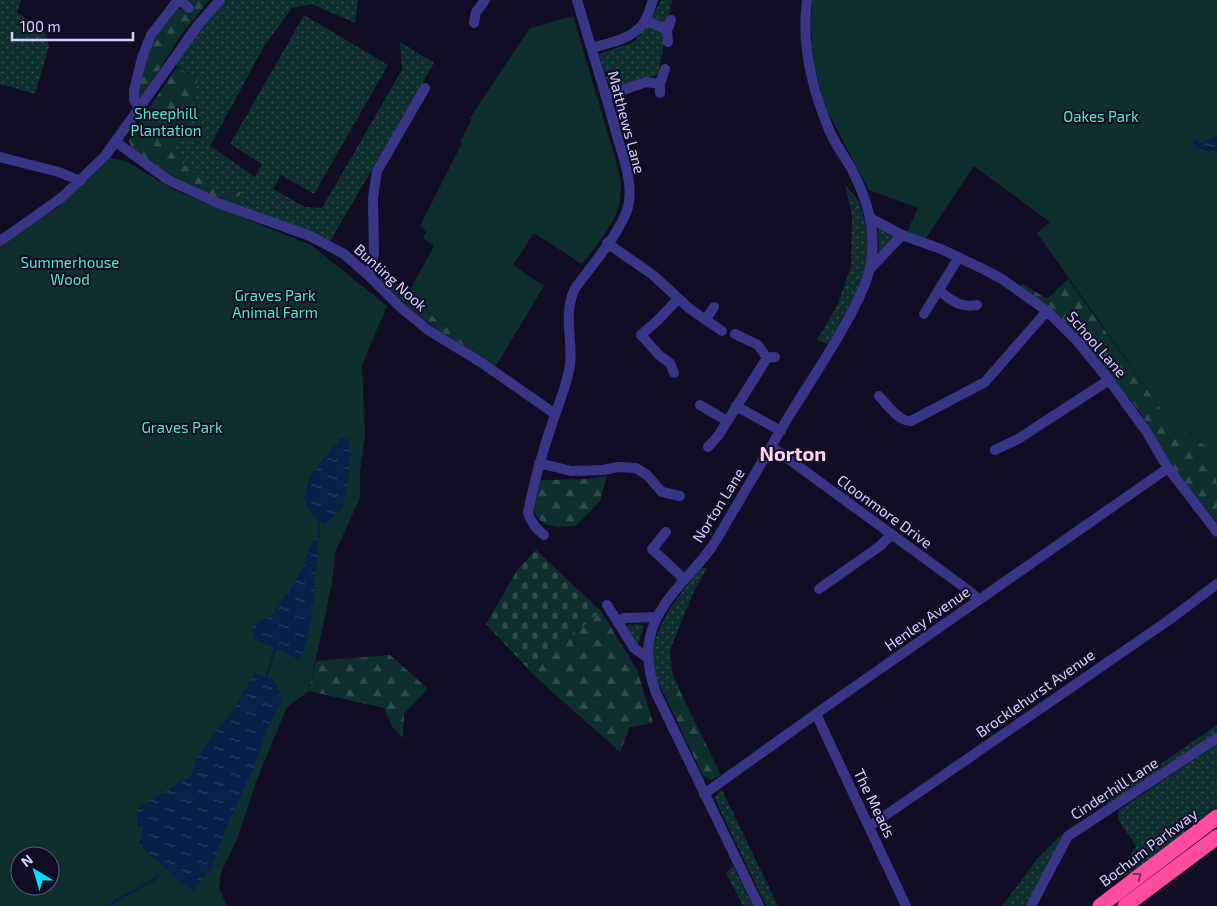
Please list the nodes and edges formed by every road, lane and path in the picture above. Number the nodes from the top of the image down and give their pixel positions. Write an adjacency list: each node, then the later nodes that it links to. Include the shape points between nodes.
1 (179, 0): 7 (street); 17 (street, via 151,36 142,58 134,90 134,100)
2 (220, 0): 17 (street, via 198,25)
3 (485, 0): 10 (street, via 476,12)
4 (577, 0): 13 (street, Matthews Lane)
5 (654, 0): 8 (street)
6 (807, 0): 21 (street, Norton Lane, via 806,38 813,86 831,134 860,187)
7 (189, 8)
8 (645, 20): 11 (street); 13 (street, via 634,33)
9 (671, 20): 11 (street)
10 (474, 23)
11 (667, 30): 12 (street)
12 (668, 42)
13 (592, 48): 16 (street, Matthews Lane)
14 (665, 70): 16 (street, via 660,88 646,82)
15 (425, 88): 27 (street, via 377,171 373,198 374,254)
16 (606, 96): 24 (street, Matthews Lane, via 629,191 628,207)
17 (139, 108): 18 (street)
18 (116, 142): 20 (street); 27 (street, Bunting Nook, via 168,180 218,203 310,236 344,254)
19 (0, 156): 20 (street)
20 (80, 181): 23 (street)
21 (870, 218): 22 (street, School Lane); 26 (street, Norton Lane, via 874,239)
22 (902, 235): 25 (street, School Lane); 26 (street)
23 (0, 241)
24 (607, 243): 29 (street, via 659,280); 42 (street, Matthews Lane, via 569,301 570,364)
25 (959, 257): 28 (street); 32 (street, School Lane, via 1002,279)
26 (870, 269): 44 (street, Norton Lane, via 848,318)
27 (370, 276): 42 (street, Bunting Nook, via 428,330)
28 (939, 291): 30 (street, via 959,305); 33 (street)
29 (678, 299): 34 (street); 37 (street, via 641,335 670,363)
30 (977, 305)
31 (714, 307): 34 (street)
32 (1047, 312): 38 (street, School Lane, via 1078,341); 39 (street, via 985,382 911,421 902,419)
33 (924, 314)
34 (706, 319): 35 (street)
35 (722, 332)
36 (735, 334): 41 (street, via 758,345 771,357)
37 (674, 373)
38 (1109, 380): 47 (street, via 1018,439); 49 (street, School Lane)
39 (879, 396)
40 (700, 405): 43 (street)
41 (736, 406): 43 (street); 44 (street)
42 (555, 414): 48 (street, Matthews Lane)
43 (727, 421): 46 (street)
44 (781, 431): 45 (street, Norton Lane)
45 (772, 446): 53 (street, Cloonmore Drive); 55 (street, Norton Lane, via 711,548)
46 (708, 447)
47 (995, 450)
48 (539, 463): 50 (street, via 571,471 636,468 643,471 662,492); 54 (street, Matthews Lane, via 528,512 534,526)
49 (1168, 468): 52 (street, School Lane); 58 (street, Henley Avenue)
50 (680, 496)
51 (666, 532): 55 (street, via 652,549)
52 (1217, 532)
53 (891, 534): 57 (street, via 875,550); 58 (street, Cloonmore Drive)
54 (544, 535)
55 (684, 579): 60 (street, Norton Lane)
56 (1217, 584): 67 (street, Brocklehurst Avenue)
57 (819, 589)
58 (979, 600): 63 (street, Henley Avenue)
59 (607, 605): 61 (street)
60 (658, 617): 61 (street, via 624,618); 62 (street, Norton Lane, via 649,642)
61 (619, 622): 62 (street, via 634,648)
62 (648, 659): 65 (street, Norton Lane, via 656,693)
63 (816, 714): 65 (street, Henley Avenue); 67 (street, The Meads)
64 (1217, 738): 71 (street, Cinderhill Lane, via 1068,836)
65 (704, 794): 69 (street, Norton Lane)
66 (1217, 817): 72 (highway, Bochum Parkway, one-way to 66)
67 (870, 826): 70 (street, The Meads)
68 (1217, 837): 73 (highway)
69 (759, 906)
70 (906, 906)
71 (1031, 906)
72 (1100, 906)
73 (1125, 906)

